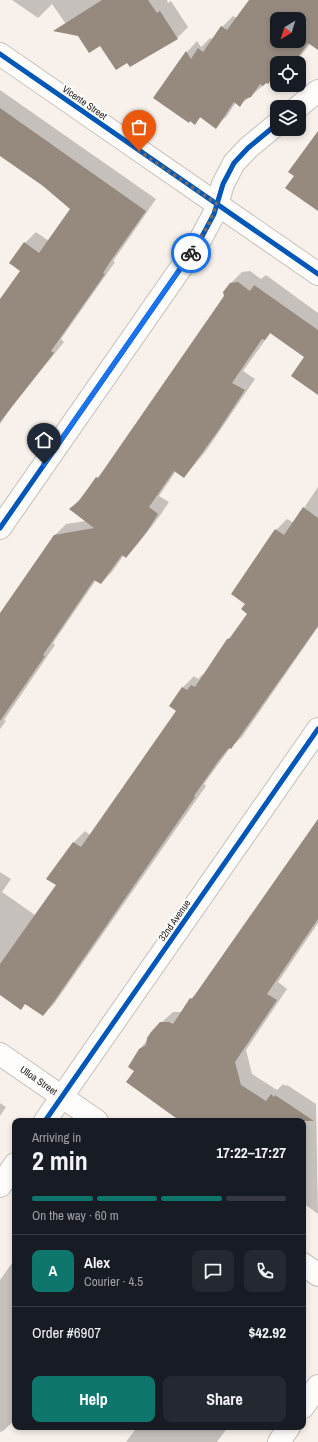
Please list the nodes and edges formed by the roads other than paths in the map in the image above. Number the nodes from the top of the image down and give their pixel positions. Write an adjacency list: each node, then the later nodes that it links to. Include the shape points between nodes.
1 (0, 54): 5 (street, Vicente Street)
2 (318, 91): 3 (street)
3 (306, 101)
4 (270, 130): 5 (street, via 237,158 227,174)
5 (217, 204): 6 (street, Vicente Street); 7 (street, via 199,242)
6 (318, 274)
7 (0, 528)
8 (318, 729): 10 (street, 32nd Avenue)
9 (0, 1054): 10 (street, Ulloa Street)
10 (62, 1097): 11 (street, 32nd Avenue); 12 (street, Ulloa Street)
11 (47, 1118)
12 (93, 1118)
13 (12, 1168): 14 (street)
14 (0, 1186)
15 (306, 1266): 16 (street)
16 (318, 1275)
17 (318, 1386): 18 (street)
18 (306, 1403)
19 (287, 1430): 20 (street)
20 (279, 1442)

